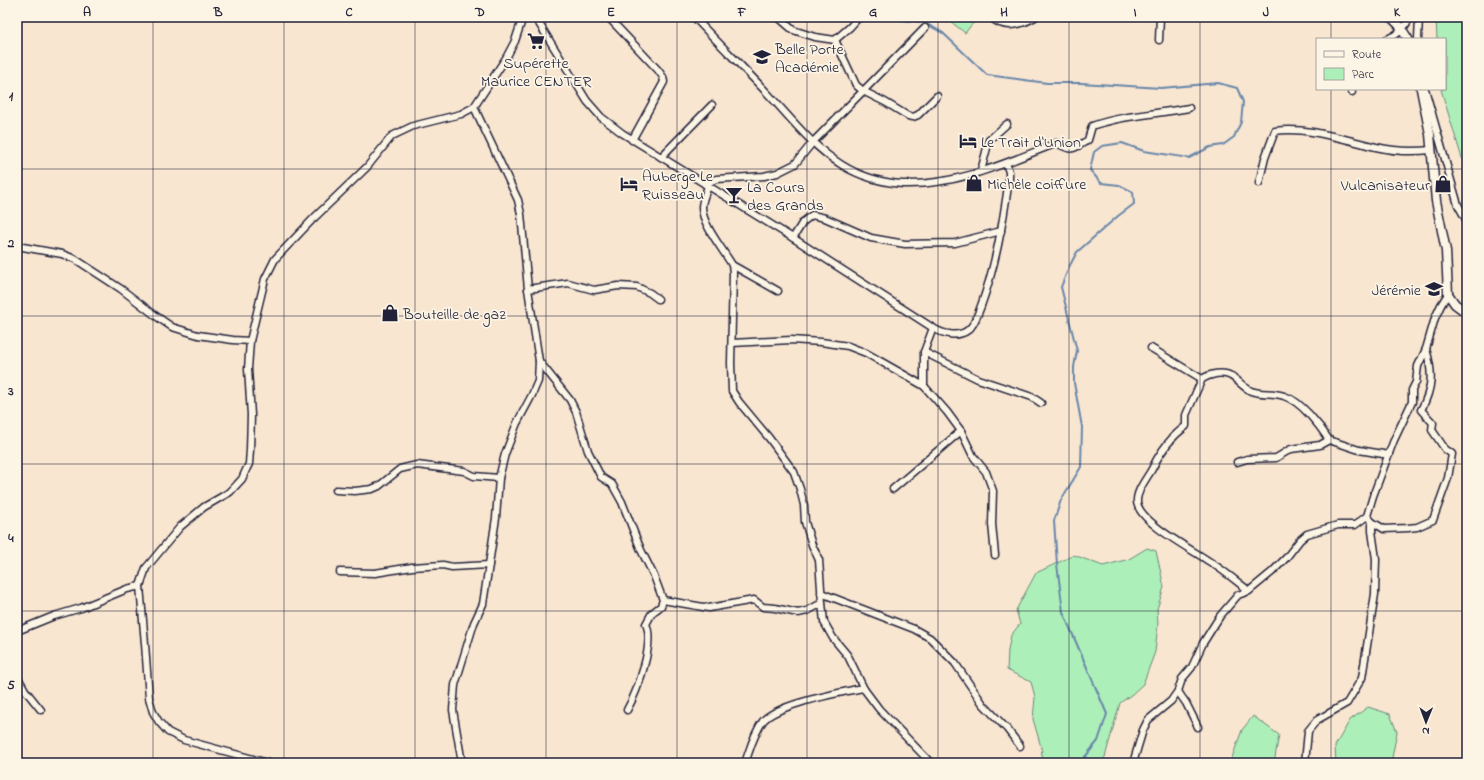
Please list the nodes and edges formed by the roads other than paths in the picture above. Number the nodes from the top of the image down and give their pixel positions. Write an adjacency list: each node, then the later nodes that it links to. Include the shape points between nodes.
1 (523, 17): 25 (street, via 506,58)
2 (535, 17): 28 (street, via 587,101 601,117)
3 (608, 17): 28 (street, via 664,79)
4 (694, 17): 29 (street)
5 (778, 17): 18 (street, via 793,30)
6 (859, 17): 18 (street)
7 (991, 17): 8 (street, via 1004,25 1015,25)
8 (1035, 17)
9 (1160, 17): 19 (street)
10 (1391, 17): 14 (street)
11 (1409, 17): 14 (street)
12 (1419, 17): 17 (street)
13 (925, 28): 22 (street)
14 (1402, 30): 15 (street); 16 (street)
15 (1390, 38)
16 (1407, 38)
17 (1418, 38)
18 (835, 40): 22 (street, via 856,85)
19 (1159, 40)
20 (1421, 90): 30 (street)
21 (1425, 90): 36 (street, via 1458,205)
22 (863, 91): 23 (street, via 913,117); 29 (street)
23 (937, 96)
24 (712, 105): 31 (street)
25 (474, 107): 41 (street, via 518,200); 47 (street, via 461,114 406,128 387,141 367,167 275,259 265,279)
26 (1189, 108): 32 (street, via 1119,118 1092,126 1088,140 1073,148 1066,148 1057,143)
27 (1007, 124): 33 (street, via 989,140)
28 (632, 140): 31 (street)
29 (813, 142): 33 (street, via 842,166 889,182 903,184 940,181); 35 (street, via 795,164 777,173 716,179)
30 (1431, 150): 34 (street, via 1388,149 1321,134 1275,131); 43 (street, via 1437,206 1446,251)
31 (661, 157): 35 (street)
32 (1006, 163): 33 (street); 37 (street, via 1009,179)
33 (981, 172)
34 (1259, 183)
35 (707, 185): 38 (street); 40 (street, via 702,206 704,219)
36 (1467, 220)
37 (1001, 231): 38 (street, via 955,243 905,244 871,238 812,215 803,222); 46 (street, via 990,280 972,325 968,330 954,334 946,334)
38 (793, 238): 46 (street)
39 (17, 246): 47 (street, via 62,254 75,259 121,289 163,322 177,328 198,335)
40 (732, 265): 42 (street); 48 (street)
41 (528, 289): 44 (street, via 568,283 594,290 618,286 637,287); 52 (street)
42 (778, 291)
43 (1448, 294): 45 (street, via 1455,304); 50 (street, via 1438,311)
44 (658, 299)
45 (1467, 313)
46 (933, 328): 51 (street)
47 (250, 341): 68 (street, via 249,464 242,479 230,492 204,507 180,527 146,568)
48 (732, 343): 54 (street, via 791,340 848,346 866,353); 70 (street, via 732,391 794,472 804,505 805,522 819,560)
49 (1151, 348): 53 (street)
50 (1426, 349): 58 (street, via 1418,366 1412,402); 64 (street, via 1431,381 1421,410 1433,423 1432,430 1446,450 1452,454 1448,478 1433,520 1417,527 1396,529 1384,529)
51 (924, 352): 54 (street); 55 (street, via 978,379 1032,397)
52 (539, 361): 60 (street, via 538,381 517,423); 71 (street, via 570,400 588,451 601,477 612,484 622,502)
53 (1202, 379): 57 (street, via 1214,374 1224,374 1231,376 1249,390 1291,398 1314,419); 69 (street, via 1186,415 1186,426 1162,451 1142,486 1137,504 1162,532 1208,560)
54 (924, 386): 56 (street)
55 (1041, 403)
56 (961, 432): 61 (street); 65 (street, via 973,456 986,472 993,491 992,524)
57 (1329, 440): 58 (street, via 1359,450); 59 (street, via 1320,445 1291,449 1276,458)
58 (1389, 455): 63 (street)
59 (1236, 462)
60 (499, 478): 62 (street, via 417,465 400,469 372,489); 66 (street)
61 (893, 489)
62 (336, 490)
63 (1367, 516): 64 (street); 69 (street, via 1355,525 1338,525 1307,534 1286,558)
64 (1372, 522): 86 (street, via 1376,559 1375,594 1362,678 1347,703 1317,720 1308,731)
65 (995, 555)
66 (489, 565): 67 (street, via 412,567 375,573); 83 (street, via 480,612 474,623 455,685 453,710)
67 (340, 572)
68 (140, 586): 73 (street); 82 (street, via 149,698 159,722 168,732 184,740)
69 (1249, 591): 76 (street, via 1238,595 1220,616 1192,667 1182,679)
70 (822, 593): 72 (street); 80 (street, via 914,629 930,638 954,663 984,704)
71 (663, 600): 72 (street, via 709,608 754,600 763,607 798,613); 78 (street, via 646,624 649,630 644,665 635,696)
72 (822, 603): 75 (street, via 824,622 848,656)
73 (18, 630)
74 (17, 676): 77 (street)
75 (864, 689): 81 (street); 84 (street, via 805,701 765,719 757,729)
76 (1178, 691): 79 (street); 85 (street, via 1171,701 1148,720)
77 (42, 710)
78 (627, 710)
79 (1198, 727)
80 (1020, 746)
81 (929, 762)
82 (268, 763)
83 (462, 763)
84 (745, 763)
85 (1133, 763)
86 (1305, 763)

